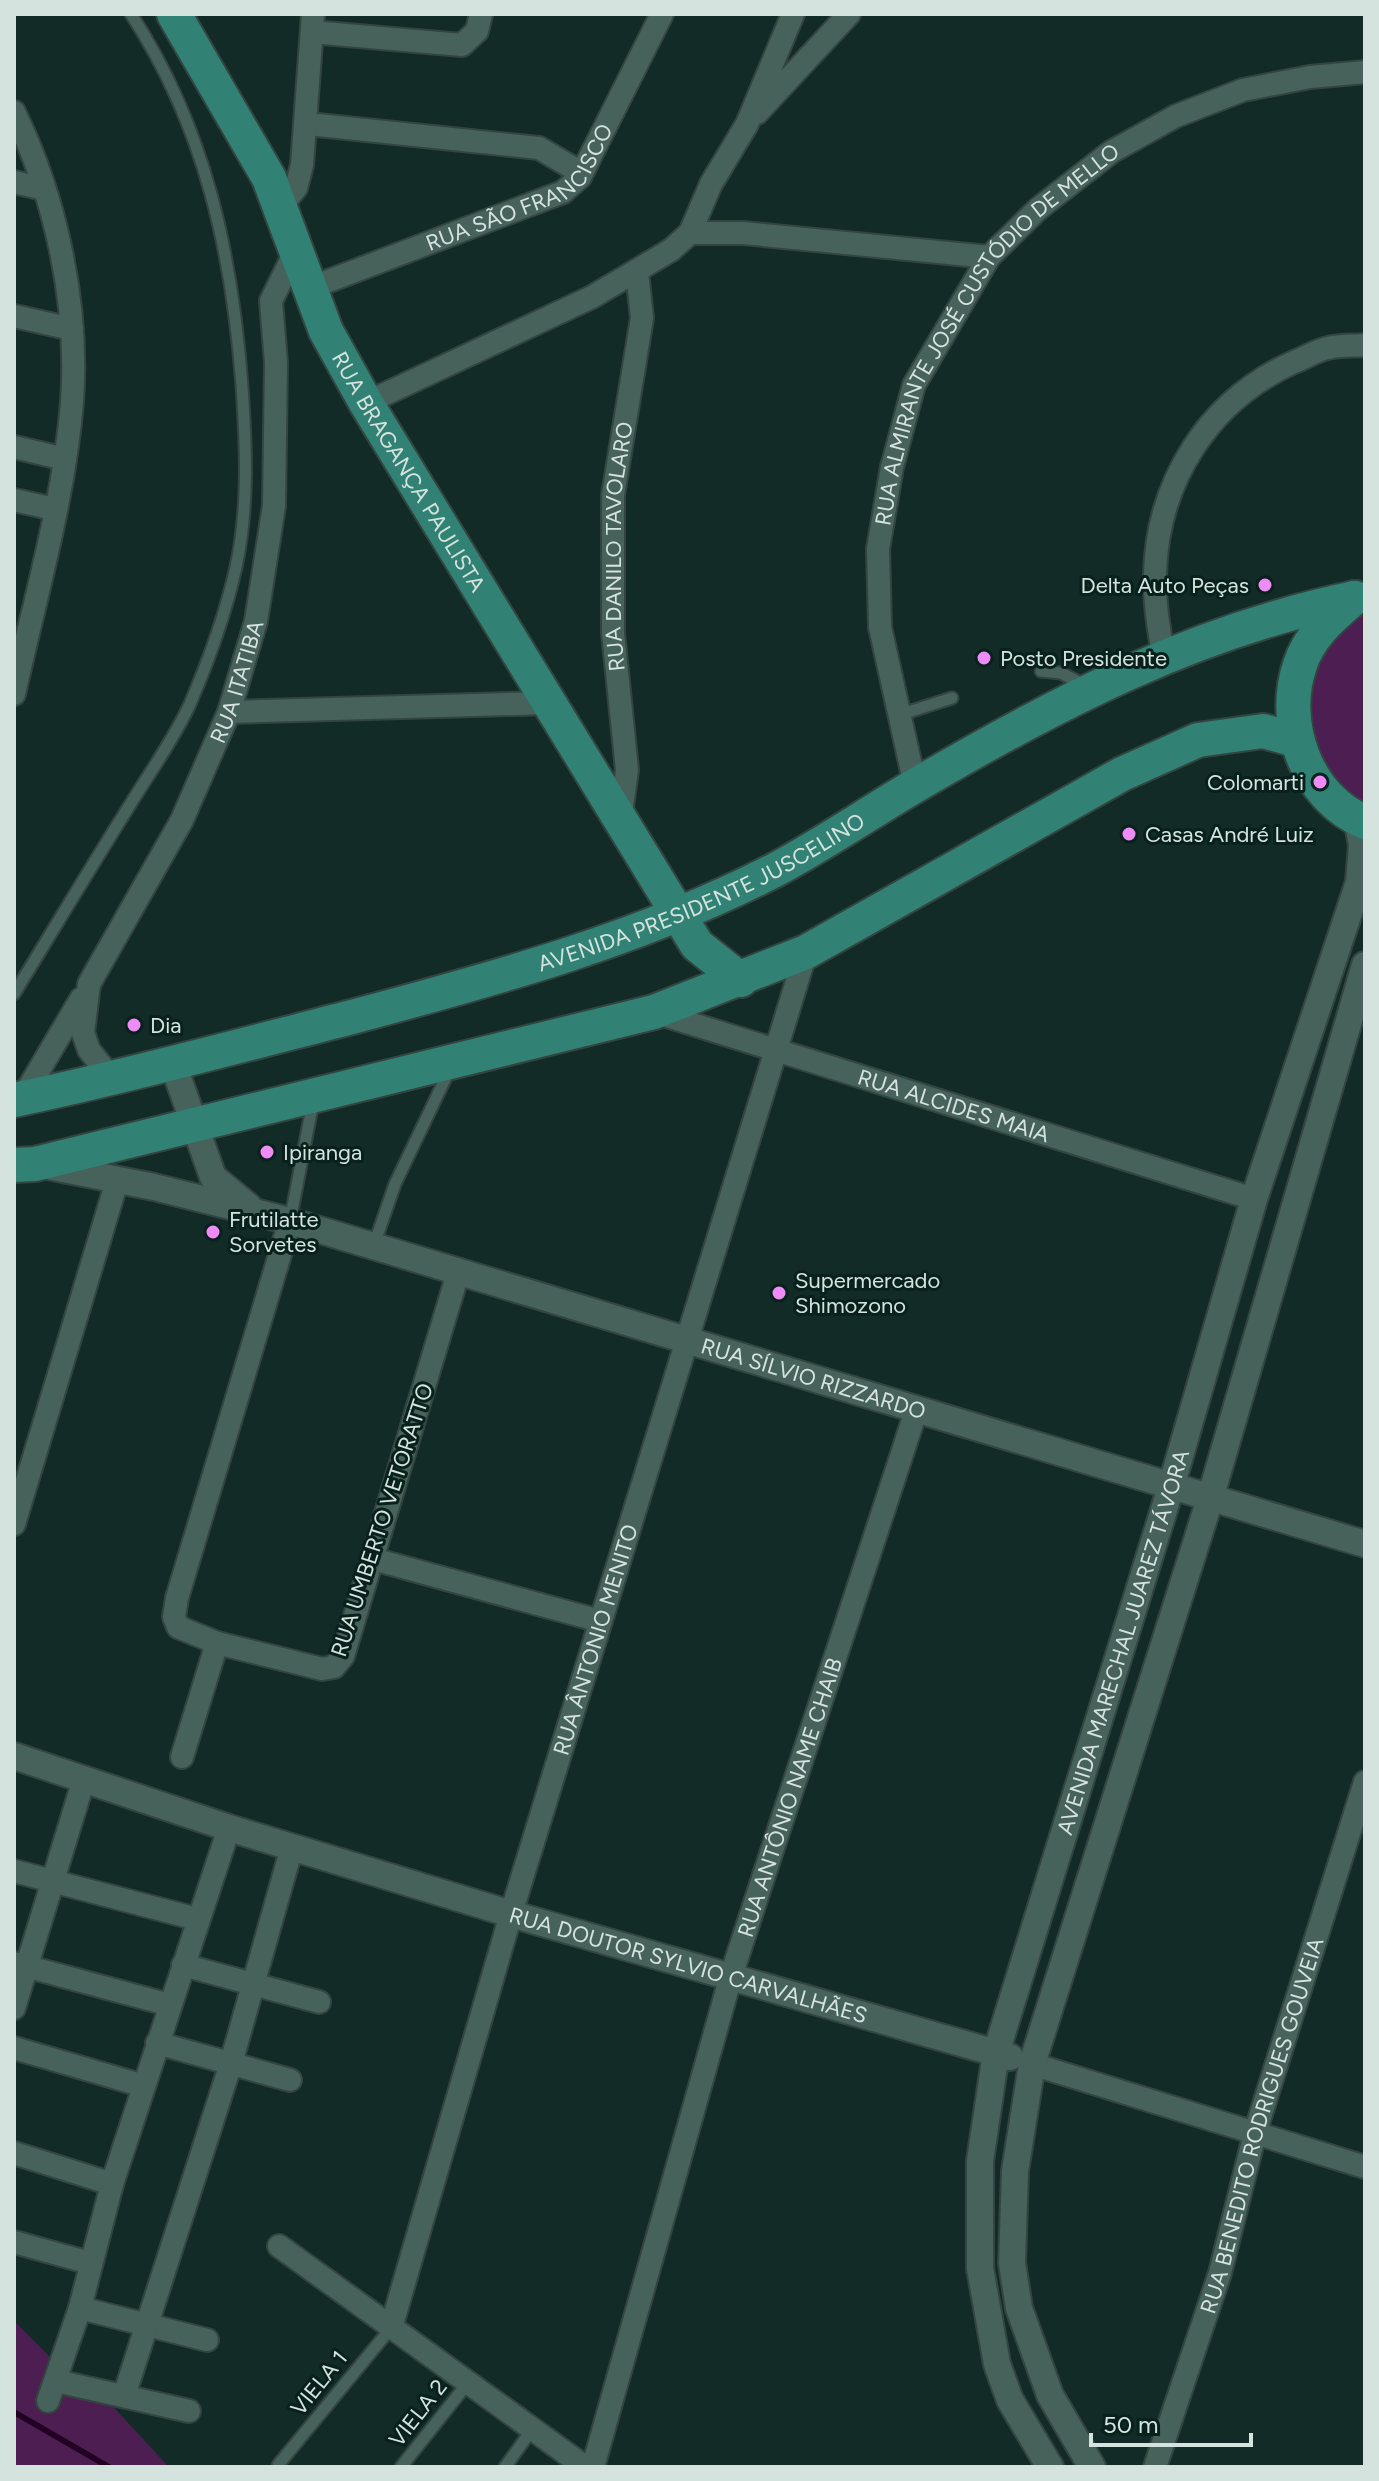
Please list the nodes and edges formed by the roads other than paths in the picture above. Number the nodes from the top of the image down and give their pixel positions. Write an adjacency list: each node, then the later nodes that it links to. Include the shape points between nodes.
1 (131, 14): 47 (lane, via 192,132 225,241 245,434 244,511 236,568 189,706)
2 (174, 14): 15 (main road, RUA BRAGANÇA PAULISTA)
3 (481, 14): 7 (street, via 477,31 462,45)
4 (662, 14): 12 (street, RUA SÃO FRANCISCO)
5 (793, 14): 11 (street)
6 (849, 14): 11 (street)
7 (313, 23): 10 (street)
8 (1365, 72): 18 (street, RUA ALMIRANTE JOSÉ CUSTÓDIO DE MELLO, via 1243,90 1176,116 1111,152 1038,209)
9 (14, 112): 14 (street)
10 (308, 124): 12 (street, via 539,148); 15 (street, via 296,188)
11 (747, 124): 16 (street, via 711,184)
12 (580, 177): 20 (street, RUA SÃO FRANCISCO, via 563,192)
13 (14, 182): 14 (street)
14 (44, 189): 22 (street)
15 (275, 192): 17 (main road, RUA BRAGANÇA PAULISTA)
16 (690, 233): 18 (street, via 743,233); 19 (street)
17 (296, 250): 20 (main road, RUA BRAGANÇA PAULISTA); 36 (street, RUA ITATIBA, via 271,301 276,363 274,506 256,621)
18 (989, 257): 37 (street, RUA ALMIRANTE JOSÉ CUSTÓDIO DE MELLO, via 914,385 892,467 878,549 880,627)
19 (637, 272): 24 (street); 41 (street, RUA DANILO TAVOLARO, via 642,318 613,495 613,633 627,770)
20 (310, 288): 24 (main road, RUA BRAGANÇA PAULISTA, via 326,331)
21 (14, 316): 22 (street)
22 (72, 329): 26 (street)
23 (1365, 345): 30 (street, via 1327,348 1269,374 1232,399 1199,436 1176,475 1163,522 1155,574)
24 (366, 403): 35 (main road, RUA BRAGANÇA PAULISTA)
25 (14, 447): 26 (street)
26 (65, 459): 28 (street)
27 (14, 500): 28 (street)
28 (54, 509): 33 (street)
29 (1360, 595): 30 (main road, AVENIDA PRESIDENTE JUSCELINO, via 1281,613); 38 (main road, via 1322,626 1300,664 1293,702)
30 (1163, 655): 32 (main road, AVENIDA PRESIDENTE JUSCELINO)
31 (1041, 671): 32 (lane, via 1061,673)
32 (1092, 689): 39 (main road, AVENIDA PRESIDENTE JUSCELINO)
33 (14, 694)
34 (952, 698): 37 (lane)
35 (548, 703): 36 (street); 41 (main road, RUA BRAGANÇA PAULISTA)
36 (229, 712): 46 (street, RUA ITATIBA, via 182,820)
37 (898, 716): 39 (street, RUA ALMIRANTE JOSÉ CUSTÓDIO DE MELLO)
38 (1296, 740): 40 (main road, via 1322,790); 43 (main road, via 1263,731 1198,740 1122,774)
39 (915, 785): 42 (main road, AVENIDA PRESIDENTE JUSCELINO, via 776,869)
40 (1361, 820): 58 (street, AVENIDA MARECHAL JUAREZ TÁVORA, via 1359,882)
41 (620, 821): 42 (main road, RUA BRAGANÇA PAULISTA)
42 (677, 914): 45 (main road, RUA BRAGANÇA PAULISTA, via 697,945); 51 (main road, AVENIDA PRESIDENTE JUSCELINO, via 591,949 494,979)
43 (806, 952): 45 (main road); 49 (street, RUA ÂNTONIO MENITO)
44 (1365, 965): 66 (street, AVENIDA MARECHAL JUAREZ TÁVORA)
45 (741, 980): 48 (main road)
46 (89, 984): 52 (street, RUA ITATIBA, via 83,1033); 54 (street)
47 (14, 994)
48 (654, 1012): 49 (street, RUA ALCIDES MAIA); 50 (main road)
49 (775, 1049): 58 (street, RUA ALCIDES MAIA); 63 (street, RUA ÂNTONIO MENITO)
50 (454, 1059): 53 (main road); 61 (lane, via 395,1184)
51 (173, 1064): 52 (main road, AVENIDA PRESIDENTE JUSCELINO); 55 (street, RUA SÍLVIO RIZZARDO)
52 (112, 1079): 54 (main road, AVENIDA PRESIDENTE JUSCELINO)
53 (314, 1093): 55 (main road); 60 (lane)
54 (17, 1104)
55 (195, 1128): 56 (main road); 57 (street, via 198,1157 188,1176); 59 (street, RUA SÍLVIO RIZZARDO, via 219,1186)
56 (24, 1164): 57 (street, RUA SÍLVIO RIZZARDO)
57 (129, 1183): 59 (street, RUA SÍLVIO RIZZARDO); 67 (street)
58 (1254, 1199): 65 (street, AVENIDA MARECHAL JUAREZ TÁVORA)
59 (261, 1215): 60 (street, RUA SÍLVIO RIZZARDO)
60 (290, 1221): 61 (street, RUA SÍLVIO RIZZARDO); 71 (street, RUA UMBERTO VETORATTO, via 177,1598 178,1627)
61 (374, 1245): 62 (street, RUA SÍLVIO RIZZARDO)
62 (459, 1270): 63 (street, RUA SÍLVIO RIZZARDO); 69 (street, RUA UMBERTO VETORATTO)
63 (688, 1338): 64 (street, RUA SÍLVIO RIZZARDO); 70 (street, RUA ÂNTONIO MENITO)
64 (917, 1408): 65 (street, RUA SÍLVIO RIZZARDO); 84 (street, RUA ANTÔNIO NAME CHAIB)
65 (1171, 1487): 66 (street, RUA SÍLVIO RIZZARDO); 91 (street, AVENIDA MARECHAL JUAREZ TÁVORA)
66 (1210, 1499): 68 (street, RUA SÍLVIO RIZZARDO); 93 (street, AVENIDA MARECHAL JUAREZ TÁVORA)
67 (14, 1524)
68 (1365, 1544)
69 (373, 1559): 70 (street); 71 (street, RUA UMBERTO VETORATTO, via 343,1656 334,1667 302,1667)
70 (600, 1621): 80 (street, RUA ÂNTONIO MENITO)
71 (217, 1643): 73 (street)
72 (14, 1756): 74 (street, RUA DOUTOR SYLVIO CARVALHÃES)
73 (182, 1757)
74 (84, 1779): 76 (street, RUA DOUTOR SYLVIO CARVALHÃES); 79 (street)
75 (1365, 1782): 96 (street, RUA BENEDITO RODRIGUES GOUVEIA)
76 (229, 1828): 77 (street, RUA DOUTOR SYLVIO CARVALHÃES); 81 (street)
77 (292, 1847): 80 (street, RUA DOUTOR SYLVIO CARVALHÃES); 85 (street)
78 (14, 1871): 79 (street)
79 (52, 1881): 81 (street); 82 (street)
80 (511, 1914): 84 (street, RUA DOUTOR SYLVIO CARVALHÃES); 105 (street, RUA ÂNTONIO MENITO)
81 (197, 1919): 83 (street)
82 (21, 1965): 87 (street); 88 (street)
83 (183, 1965): 85 (street); 87 (street)
84 (731, 1976): 91 (street, RUA DOUTOR SYLVIO CARVALHÃES); 115 (street, RUA ANTÔNIO NAME CHAIB)
85 (254, 1985): 86 (street); 92 (street)
86 (319, 2002)
87 (170, 2005): 89 (street)
88 (14, 2008)
89 (157, 2043): 92 (street); 95 (street)
90 (14, 2048): 95 (street)
91 (996, 2053): 93 (street, RUA DOUTOR SYLVIO CARVALHÃES); 116 (street, AVENIDA MARECHAL JUAREZ TÁVORA, via 980,2161 980,2268 997,2364 1016,2410)
92 (231, 2063): 94 (street); 104 (street)
93 (1032, 2064): 96 (street, RUA DOUTOR SYLVIO CARVALHÃES); 117 (street, AVENIDA MARECHAL JUAREZ TÁVORA, via 1015,2171 1019,2308 1050,2395)
94 (290, 2080)
95 (144, 2086): 99 (street)
96 (1255, 2133): 98 (street, RUA DOUTOR SYLVIO CARVALHÃES); 118 (street, RUA BENEDITO RODRIGUES GOUVEIA, via 1220,2273)
97 (14, 2153): 99 (street)
98 (1365, 2167)
99 (112, 2184): 102 (street)
100 (14, 2242): 102 (street)
101 (279, 2246): 105 (street)
102 (90, 2263): 103 (street)
103 (80, 2308): 104 (street); 108 (street, via 52,2391)
104 (147, 2325): 106 (street); 108 (street)
105 (391, 2328): 107 (street); 111 (lane, VIELA 1)
106 (207, 2340)
107 (467, 2384): 110 (street); 112 (lane, VIELA 2)
108 (124, 2396): 109 (street)
109 (189, 2411)
110 (531, 2431): 113 (lane); 114 (street)
111 (278, 2465)
112 (401, 2467)
113 (505, 2467)
114 (585, 2467)
115 (593, 2467)
116 (1050, 2467)
117 (1092, 2467)
118 (1155, 2467)

